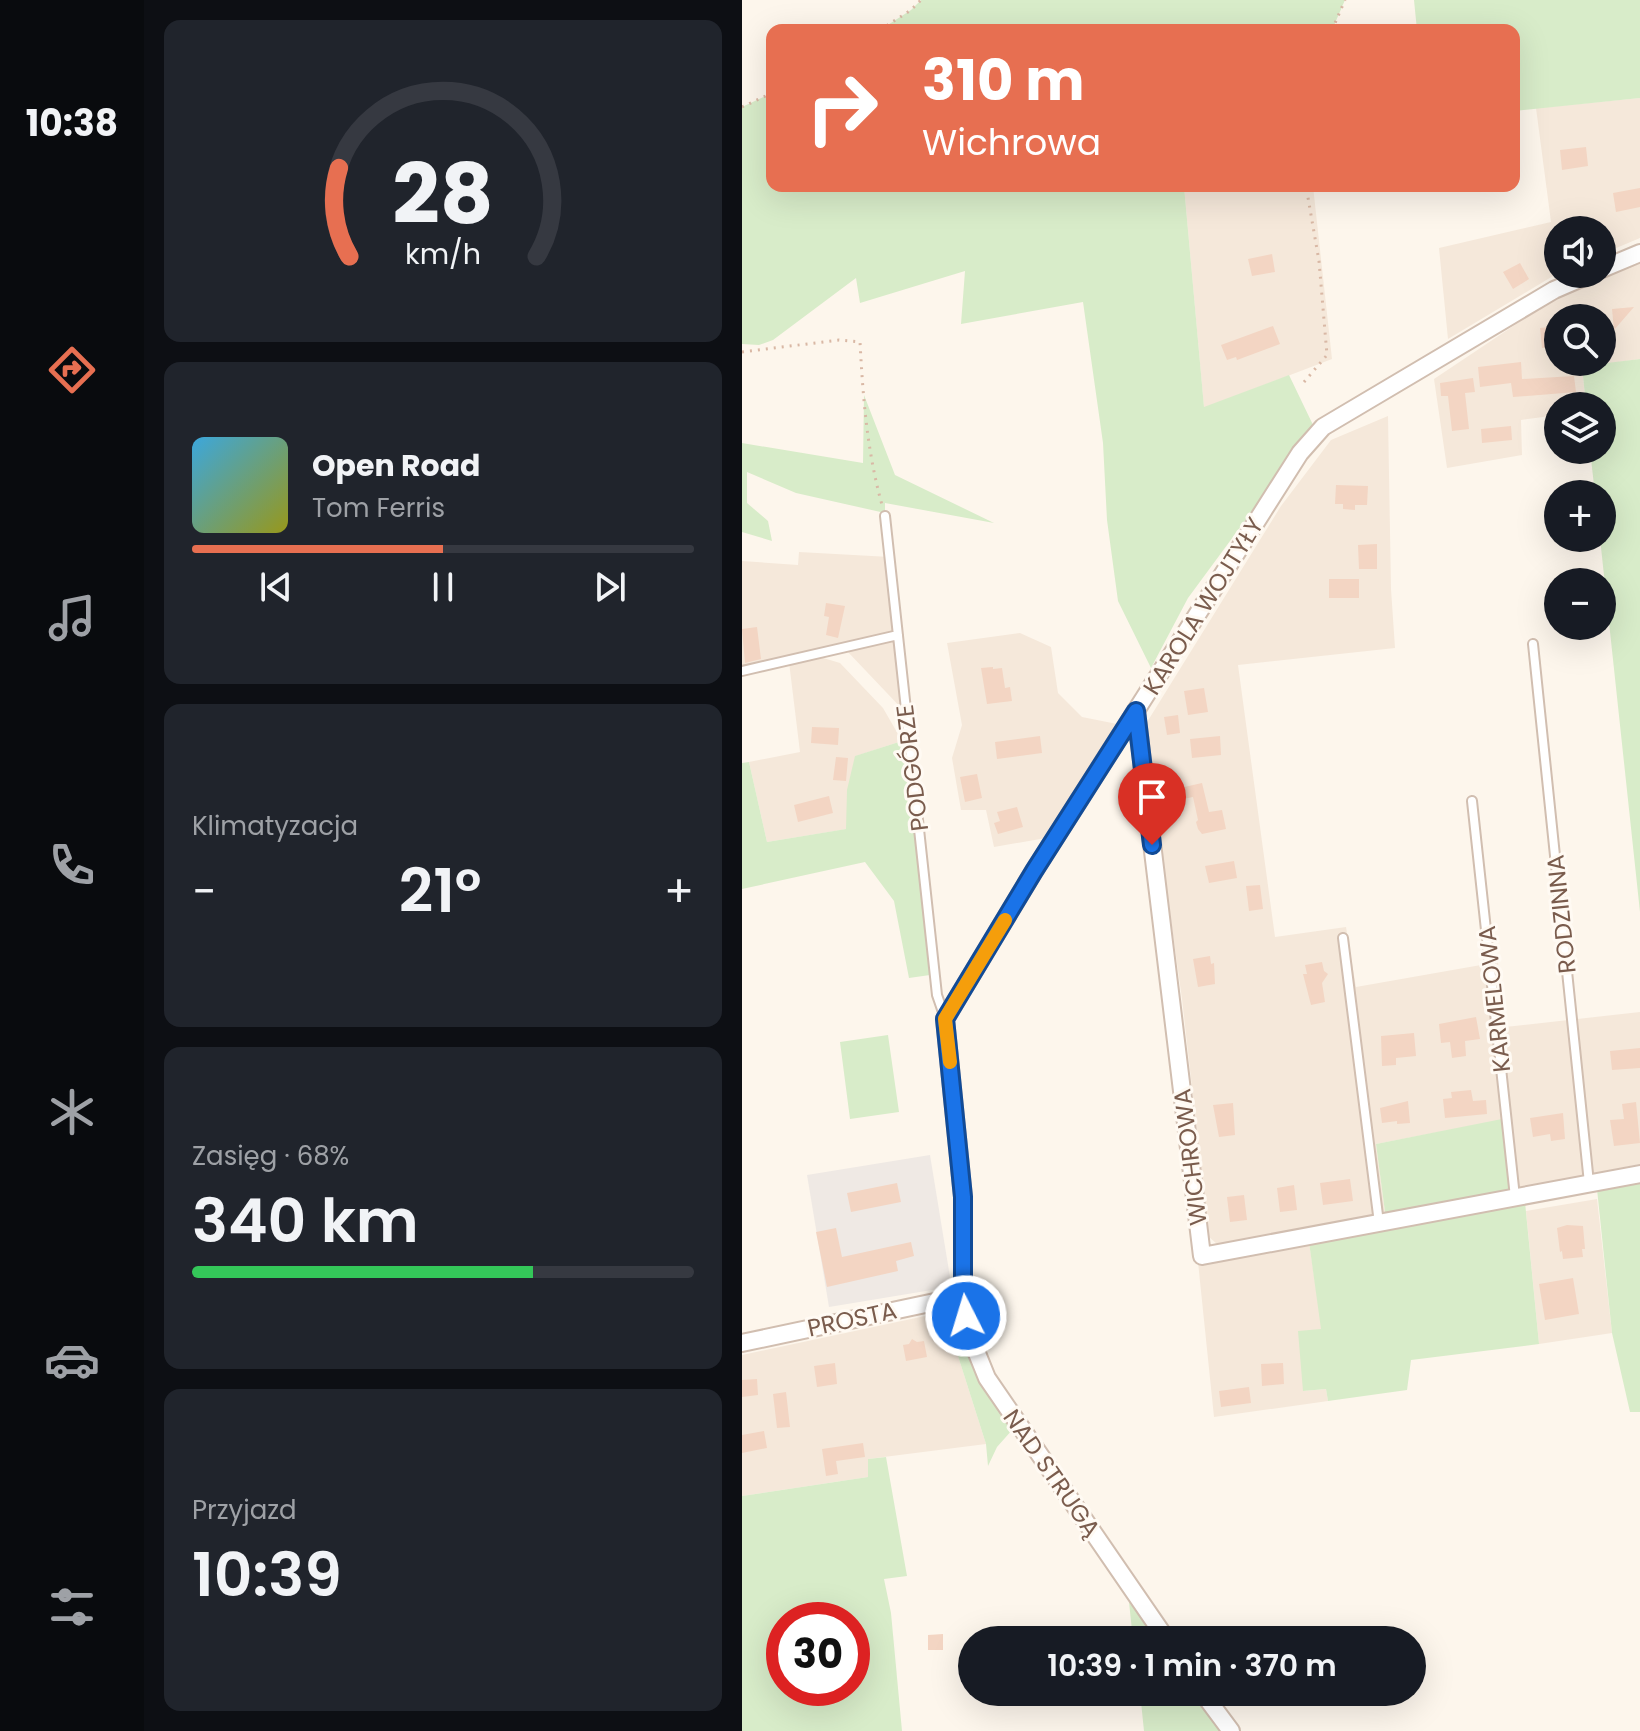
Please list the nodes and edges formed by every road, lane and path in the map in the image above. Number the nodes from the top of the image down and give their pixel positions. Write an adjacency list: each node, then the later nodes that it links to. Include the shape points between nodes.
1 (921, 0): 3 (path)
2 (1345, 0): 4 (path)
3 (889, 24)
4 (1335, 24)
5 (766, 96): 6 (path)
6 (742, 107)
7 (1307, 192): 12 (path, via 1327,355)
8 (1640, 253): 9 (street)
9 (1616, 263)
10 (1559, 288): 17 (street, KAROLA WOJTYŁY, via 1323,427 1284,476)
11 (742, 352): 13 (path, via 860,342 872,467)
12 (1304, 382)
13 (885, 516): 14 (lane, PODGÓRZE)
14 (898, 635): 16 (lane); 20 (lane, PODGÓRZE, via 937,995)
15 (1533, 644): 22 (lane, RODZINNA)
16 (742, 671)
17 (1136, 711): 20 (street, KAROLA WOJTYŁY); 24 (street, WICHROWA, via 1202,1256)
18 (1472, 801): 23 (lane, KARMELOWA)
19 (1343, 938): 24 (lane)
20 (945, 1019): 25 (street, via 963,1197)
21 (1640, 1174): 22 (street, WICHROWA)
22 (1589, 1184): 23 (street, WICHROWA)
23 (1515, 1197): 24 (street, WICHROWA)
24 (1379, 1223)
25 (963, 1296): 26 (street, PROSTA); 27 (street, NAD STRUGĄ, via 970,1336 987,1378)
26 (742, 1343)
27 (1157, 1626)
28 (1212, 1706): 29 (street)
29 (1231, 1731)

